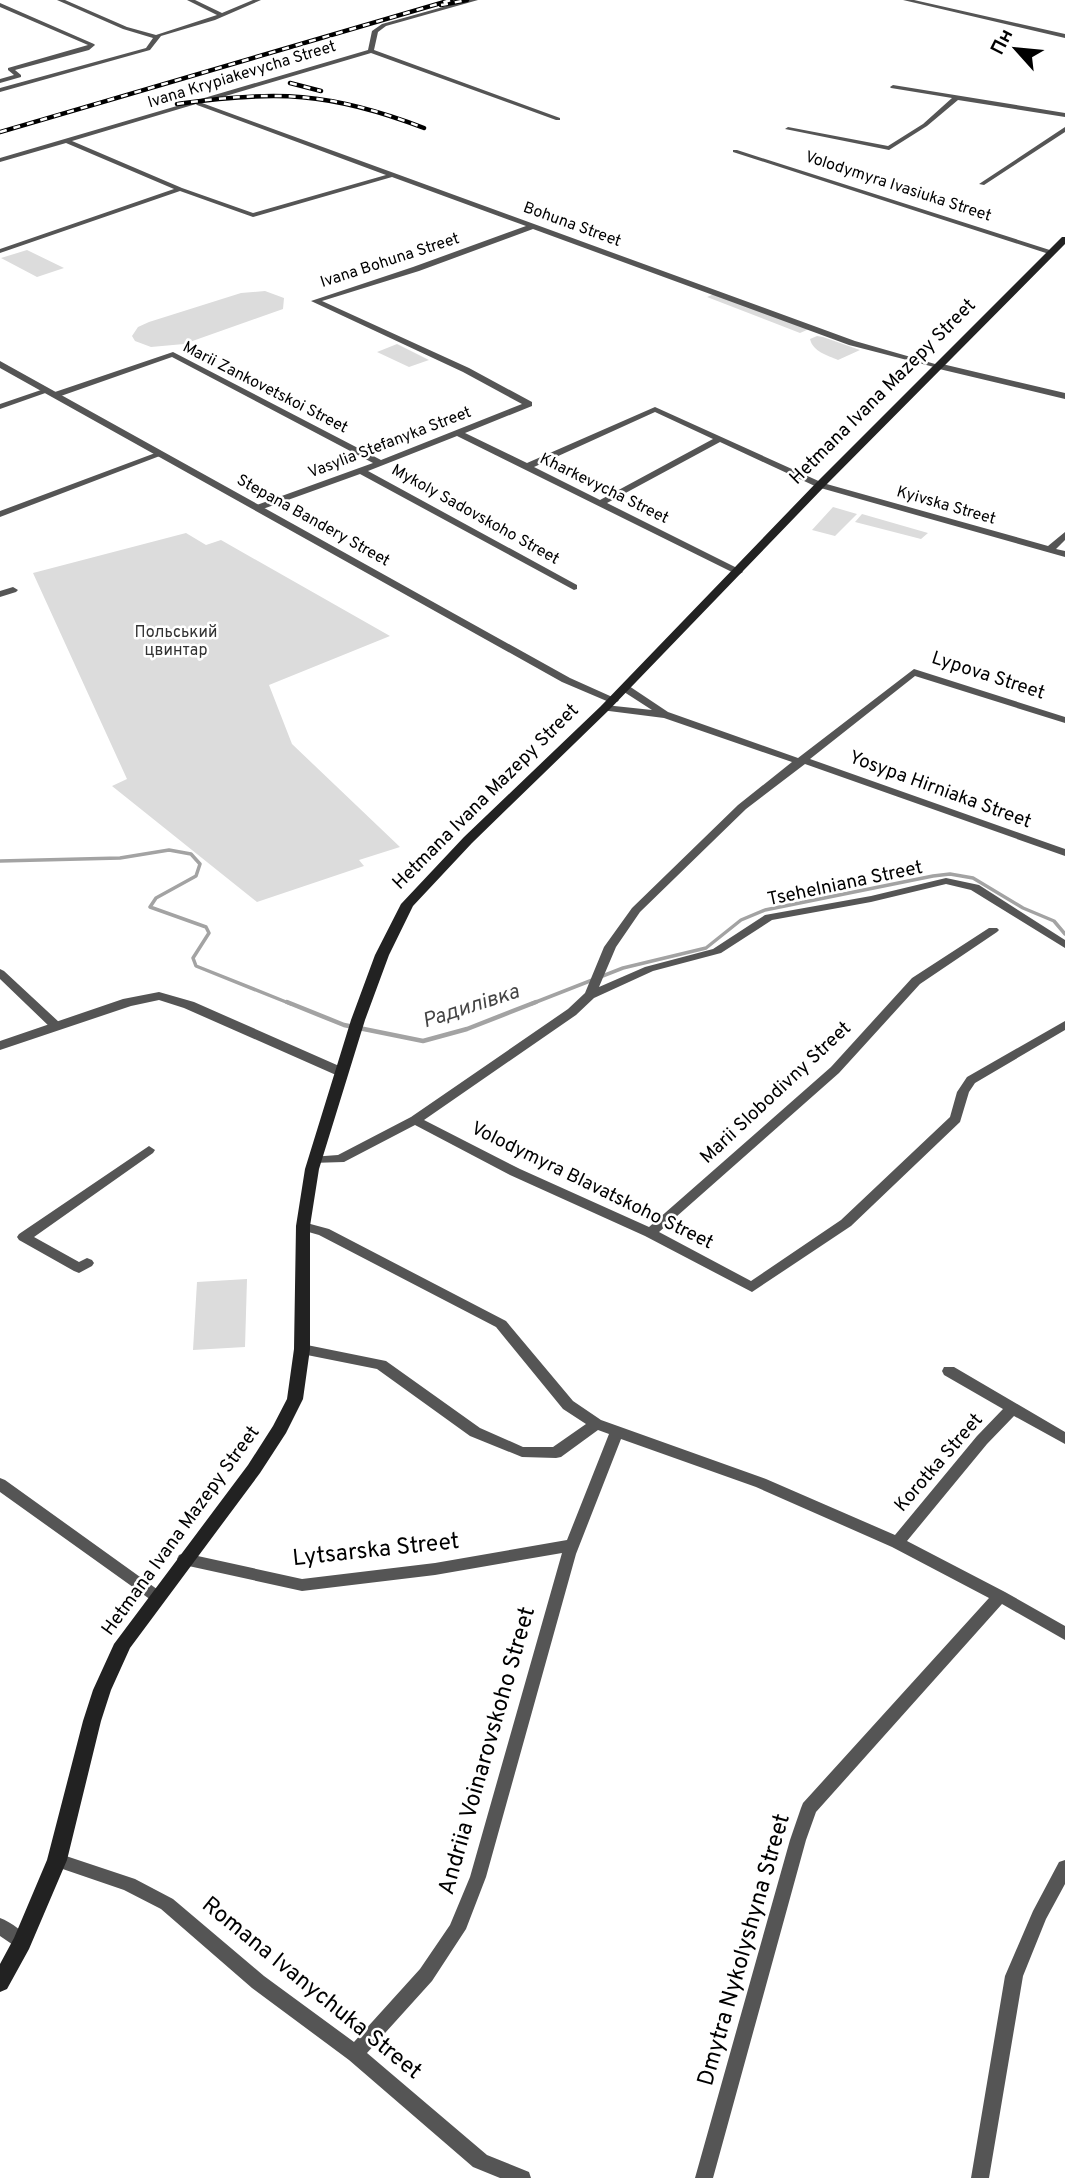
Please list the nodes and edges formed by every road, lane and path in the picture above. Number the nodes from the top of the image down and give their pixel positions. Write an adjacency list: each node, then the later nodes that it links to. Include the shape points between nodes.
1 (60, 0): 9 (street)
2 (190, 0): 7 (street)
3 (258, 0): 7 (street)
4 (475, 0): 10 (street, via 384,25 375,31)
5 (906, 0): 8 (street)
6 (0, 5): 11 (street, via 92,45 10,69 19,75)
7 (222, 15): 9 (street)
8 (1065, 36)
9 (156, 37): 13 (street, via 148,49)
10 (371, 51): 15 (street, Ivana Krypiakevycha Street); 17 (street)
11 (0, 80)
12 (893, 87): 14 (street)
13 (0, 90)
14 (956, 98): 16 (street); 18 (street, via 888,148)
15 (199, 104): 20 (street, Ivana Krypiakevycha Street); 23 (street, Bohuna Street)
16 (1065, 115)
17 (558, 119)
18 (788, 129)
19 (1065, 129): 24 (street)
20 (67, 141): 22 (street, Ivana Krypiakevycha Street); 25 (street)
21 (735, 151): 29 (street, Volodymyra Ivasiuka Street)
22 (0, 160)
23 (392, 175): 25 (street, via 253,215); 26 (street, Bohuna Street)
24 (982, 184)
25 (180, 189): 28 (street)
26 (533, 226): 31 (street, Bohuna Street, via 852,343); 34 (street, Ivana Bohuna Street, via 315,300)
27 (1065, 239): 29 (main road, Hetmana Ivana Mazepy Street)
28 (0, 251)
29 (1052, 252): 31 (main road, Hetmana Ivana Mazepy Street)
30 (0, 364): 32 (street, Stepana Bandery Street)
31 (938, 366): 33 (street); 42 (main road, Hetmana Ivana Mazepy Street)
32 (51, 393): 35 (street, Marii Zankovetskoi Street); 38 (street, Stepana Bandery Street); 39 (street, Marii Zankovetskoi Street, via 173,354)
33 (1065, 396)
34 (524, 401): 36 (street, Vasylia Stefanyka Street, via 529,404)
35 (0, 407)
36 (457, 432): 39 (street, Vasylia Stefanyka Street); 40 (street, Kharkevycha Street)
37 (719, 439): 40 (street, Kyivska Street, via 655,409); 42 (street, Kyivska Street); 43 (street)
38 (161, 454): 44 (street, Stepana Bandery Street); 45 (street)
39 (380, 463): 41 (street, Vasylia Stefanyka Street)
40 (526, 467): 43 (street, Kharkevycha Street)
41 (361, 471): 44 (street, Vasylia Stefanyka Street); 50 (street, Mykoly Sadovskoho Street)
42 (820, 485): 47 (street, Kyivska Street); 49 (main road, Hetmana Ivana Mazepy Street)
43 (600, 503): 49 (street, Kharkevycha Street)
44 (257, 508): 54 (street, Stepana Bandery Street)
45 (0, 514)
46 (1065, 535): 47 (street)
47 (1050, 550): 48 (street, Kyivska Street)
48 (1065, 554)
49 (738, 572): 53 (main road, Hetmana Ivana Mazepy Street)
50 (575, 587)
51 (13, 590): 52 (street)
52 (0, 594)
53 (625, 688): 54 (main road, Hetmana Ivana Mazepy Street); 55 (street)
54 (609, 704): 55 (street); 66 (main road, Hetmana Ivana Mazepy Street, via 407,904 382,955)
55 (666, 715): 57 (street, Yosypa Hirniaka Street)
56 (1065, 720): 57 (street, Lypova Street, via 916,672)
57 (802, 761): 58 (street, Yosypa Hirniaka Street); 62 (street, via 742,807 636,910 617,934)
58 (1065, 853)
59 (993, 930): 71 (street, Marii Slobodivny Street, via 916,982 835,1070)
60 (1065, 945): 62 (street, Tsehelniana Street, via 975,887 946,881 871,900 769,916 717,951)
61 (0, 972): 63 (street)
62 (594, 984): 67 (street, via 561,1020)
63 (56, 1026): 65 (street); 66 (street, via 139,998 166,997)
64 (1065, 1026): 71 (street, Volodymyra Blavatskoho Street, via 971,1080 956,1119 846,1223 752,1287)
65 (0, 1046)
66 (341, 1072): 69 (main road, Hetmana Ivana Mazepy Street)
67 (415, 1120): 69 (street, via 340,1160); 71 (street, Volodymyra Blavatskoho Street, via 515,1172)
68 (149, 1150): 72 (street, via 24,1237 79,1268)
69 (314, 1160): 70 (main road, Hetmana Ivana Mazepy Street)
70 (303, 1226): 73 (main road, Hetmana Ivana Mazepy Street); 76 (street, via 324,1232 501,1324 568,1405)
71 (650, 1233)
72 (87, 1263)
73 (302, 1349): 76 (street, via 381,1365 475,1432 522,1452 556,1453); 82 (main road, Hetmana Ivana Mazepy Street, via 297,1392 280,1429)
74 (949, 1371): 75 (street, Korotka Street)
75 (1012, 1409): 78 (street, Korotka Street); 80 (street, Korotka Street)
76 (596, 1424): 77 (street)
77 (616, 1434): 80 (street, via 761,1483); 81 (street, Andriia Voinarovskoho Street)
78 (1065, 1438)
79 (0, 1484): 83 (street)
80 (897, 1543): 84 (street)
81 (572, 1545): 82 (street, Lytsarska Street, via 448,1567 302,1585); 91 (street, Andriia Voinarovskoho Street, via 478,1878 457,1929 426,1975)
82 (184, 1559): 83 (main road, Hetmana Ivana Mazepy Street)
83 (156, 1596): 86 (main road, Hetmana Ivana Mazepy Street, via 123,1644 102,1690)
84 (1000, 1596): 85 (street); 93 (street, Dmytra Nykolyshyna Street, via 809,1808)
85 (1065, 1634)
86 (57, 1860): 89 (main road, Hetmana Ivana Mazepy Street); 91 (street, Romana Ivanychuka Street, via 128,1884 167,1904 258,1982)
87 (1065, 1867): 94 (street, via 1014,1976)
88 (0, 1926): 89 (street)
89 (22, 1943): 90 (main road, Hetmana Ivana Mazepy Street)
90 (0, 1983)
91 (355, 2054): 92 (street, Romana Ivanychuka Street, via 480,2161)
92 (522, 2178)
93 (704, 2178)
94 (979, 2178)

